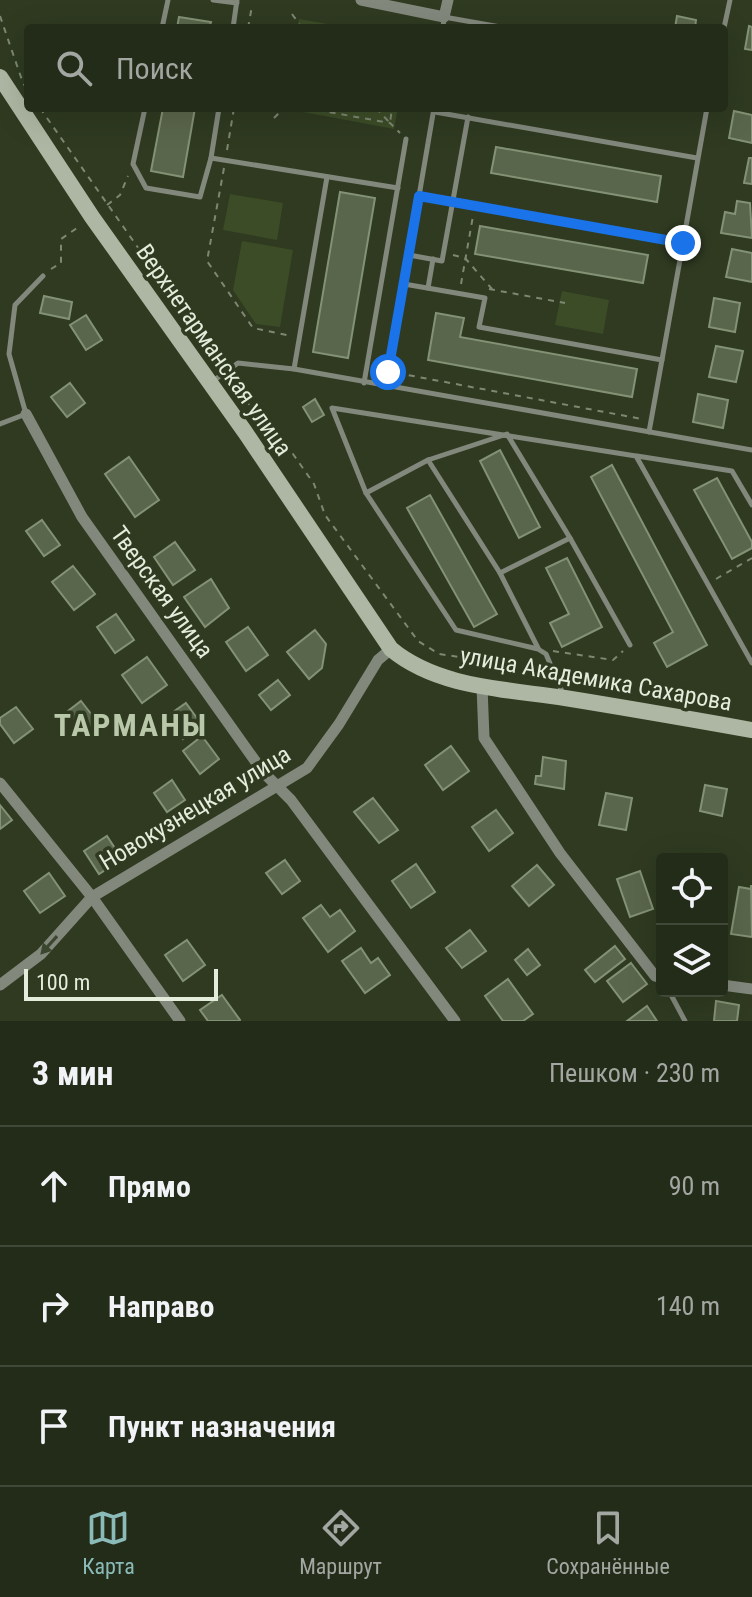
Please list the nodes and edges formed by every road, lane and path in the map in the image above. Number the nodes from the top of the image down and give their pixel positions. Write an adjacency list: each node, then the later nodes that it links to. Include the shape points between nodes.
1 (168, 0): 11 (lane)
2 (213, 0): 6 (lane)
3 (361, 0): 10 (street)
4 (448, 0): 10 (street)
5 (730, 0): 15 (lane)
6 (237, 2): 12 (lane)
7 (252, 6): 13 (path)
8 (292, 14): 14 (path)
9 (0, 16): 17 (path)
10 (443, 23)
11 (163, 24)
12 (234, 24)
13 (249, 24)
14 (300, 24)
15 (725, 24)
16 (0, 77): 60 (street, Верхнетарманская улица)
17 (24, 84)
18 (43, 112): 57 (path)
19 (144, 112): 33 (lane, via 133,164 146,188 200,197)
20 (218, 112): 33 (lane)
21 (233, 112): 35 (path)
22 (280, 112): 30 (path)
23 (328, 112): 31 (path)
24 (380, 112): 31 (path)
25 (391, 112): 31 (path)
26 (434, 112): 38 (lane)
27 (444, 112): 29 (lane)
28 (706, 112): 34 (lane)
29 (468, 117): 34 (lane); 39 (lane)
30 (274, 118)
31 (390, 123): 32 (path)
32 (406, 139): 37 (lane)
33 (211, 158): 35 (lane)
34 (697, 158): 41 (lane)
35 (225, 160): 36 (lane); 54 (path, via 207,261 253,328)
36 (327, 177): 37 (lane); 54 (lane)
37 (398, 188): 59 (lane)
38 (419, 196): 39 (lane); 42 (lane)
39 (453, 202): 40 (lane); 44 (lane, via 442,261)
40 (475, 206): 41 (lane); 43 (path)
41 (683, 243): 55 (lane)
42 (409, 255): 44 (lane); 46 (lane)
43 (465, 258): 47 (path); 51 (path)
44 (433, 259): 49 (lane)
45 (43, 276): 62 (lane, via 15,305 9,354)
46 (404, 284): 49 (lane); 58 (lane)
47 (461, 284): 48 (path); 52 (path)
48 (471, 286)
49 (428, 288): 52 (lane)
50 (482, 288): 51 (path)
51 (493, 290): 53 (path)
52 (459, 293): 55 (lane, via 485,298 479,327)
53 (565, 303)
54 (299, 338): 56 (lane)
55 (662, 360): 63 (lane)
56 (294, 369): 57 (lane, via 238,363); 59 (lane)
57 (225, 372): 60 (lane); 80 (path, via 265,425 279,434 314,484 325,515 418,641 439,654)
58 (388, 372): 61 (lane); 63 (path)
59 (364, 383): 61 (lane)
60 (210, 384): 77 (street, Верхнетарманская улица)
61 (385, 387): 65 (lane)
62 (26, 414): 64 (lane); 85 (street, Тверская улица, via 82,517)
63 (651, 421): 65 (lane)
64 (0, 424)
65 (649, 432): 67 (lane)
66 (507, 434): 68 (lane); 69 (lane); 70 (lane, via 332,408); 72 (lane)
67 (752, 450)
68 (636, 456): 71 (lane, via 732,471); 75 (lane)
69 (428, 460): 70 (lane); 74 (lane)
70 (366, 493): 78 (lane, via 456,630)
71 (752, 505)
72 (570, 538): 74 (lane); 76 (lane)
73 (752, 558): 75 (path)
74 (500, 573): 78 (lane)
75 (708, 584): 79 (lane)
76 (630, 645): 78 (path, via 613,660)
77 (391, 649): 81 (street, улица Академика Сахарова, via 431,673); 85 (street, Новокузнецкая улица, via 378,660 307,768)
78 (538, 649): 80 (lane, via 546,654)
79 (752, 663)
80 (551, 670): 82 (lane)
81 (482, 686): 82 (street, улица Академика Сахарова); 87 (street, via 484,738 560,853)
82 (565, 698): 83 (street, улица Академика Сахарова)
83 (752, 730)
84 (0, 783): 86 (street)
85 (276, 786): 86 (street, Новокузнецкая улица); 93 (street, Тверская улица)
86 (92, 897): 88 (street, Новокузнецкая улица, one-way to 88, via 41,954); 92 (street)
87 (656, 976)
88 (0, 985)
89 (728, 986): 90 (street)
90 (752, 989)
91 (672, 997): 94 (lane)
92 (180, 1021)
93 (455, 1021)
94 (685, 1021)

